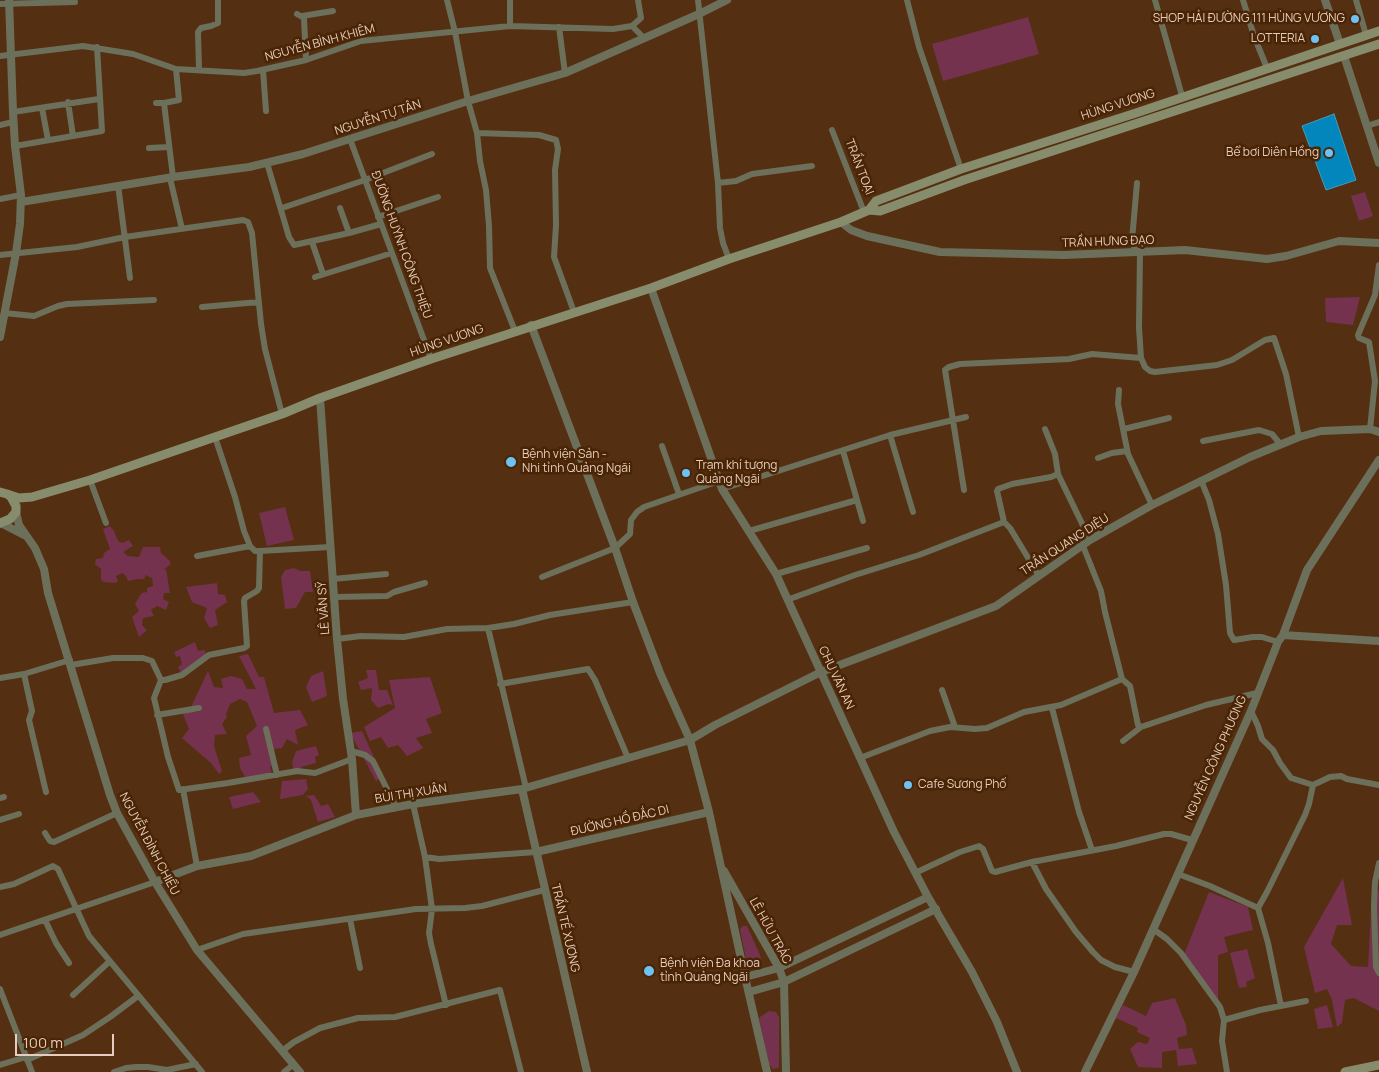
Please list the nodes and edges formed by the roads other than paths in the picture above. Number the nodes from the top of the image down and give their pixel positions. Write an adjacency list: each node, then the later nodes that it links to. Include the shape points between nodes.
1 (218, 0): 33 (street, via 218,23 198,32)
2 (446, 0): 21 (street)
3 (510, 0): 17 (street)
4 (638, 0): 18 (street, via 641,18)
5 (698, 0): 16 (street)
6 (727, 0): 16 (street, NGUYỄN TỰ TÂN)
7 (907, 0): 63 (street, via 919,47)
8 (1154, 0): 36 (street)
9 (1243, 0): 31 (street)
10 (1325, 0): 24 (street)
11 (1356, 0): 22 (street)
12 (9, 2): 13 (street); 14 (street); 27 (street)
13 (75, 2)
14 (0, 4)
15 (333, 11): 30 (street, via 300,15 304,18)
16 (699, 14): 23 (street, NGUYỄN TỰ TÂN); 67 (street)
17 (510, 26): 19 (street, NGUYỄN BÌNH KHIÊM); 21 (street, NGUYỄN BÌNH KHIÊM)
18 (632, 26): 19 (street, NGUYỄN BÌNH KHIÊM, via 613,30); 23 (street)
19 (559, 27): 35 (street)
20 (1379, 30): 22 (main road, HÙNG VƯƠNG)
21 (455, 32): 30 (street, NGUYỄN BÌNH KHIÊM, via 361,41); 39 (street)
22 (1366, 35): 24 (main road, HÙNG VƯƠNG)
23 (644, 38): 35 (street, NGUYỄN TỰ TÂN)
24 (1340, 44): 29 (main road); 31 (main road, HÙNG VƯƠNG)
25 (1379, 44): 29 (main road, HÙNG VƯƠNG)
26 (97, 47): 27 (street, NGUYỄN BÌNH KHIÊM); 32 (street, NGUYỄN BÌNH KHIÊM, via 133,54); 37 (street)
27 (11, 55): 28 (street, NGUYỄN BÌNH KHIÊM); 46 (street)
28 (0, 56)
29 (1344, 56): 45 (main road, HÙNG VƯƠNG); 50 (street)
30 (306, 60): 34 (street, NGUYỄN BÌNH KHIÊM)
31 (1267, 68): 36 (main road, HÙNG VƯƠNG)
32 (176, 69): 33 (street, NGUYỄN BÌNH KHIÊM); 42 (street, via 179,100)
33 (199, 70): 34 (street, NGUYỄN BÌNH KHIÊM)
34 (263, 70): 44 (street)
35 (565, 73): 39 (street, NGUYỄN TỰ TÂN)
36 (1182, 96): 38 (main road, HÙNG VƯƠNG)
37 (100, 98): 40 (street); 53 (street, via 102,131)
38 (1172, 100): 45 (main road); 63 (main road, HÙNG VƯƠNG)
39 (468, 101): 52 (street); 54 (street, NGUYỄN TỰ TÂN)
40 (68, 102): 43 (street); 53 (street)
41 (156, 103): 42 (street)
42 (164, 103): 57 (street)
43 (42, 108): 46 (street); 55 (street)
44 (266, 111)
45 (1175, 111): 70 (main road, HÙNG VƯƠNG)
46 (13, 112): 47 (street)
47 (13, 122): 49 (street); 56 (street)
48 (1379, 122): 50 (street)
49 (0, 125)
50 (1367, 126): 61 (street)
51 (832, 130): 76 (street, TRẦN TOẠI)
52 (477, 133): 99 (street, via 556,140 554,257); 101 (street, via 486,190 490,268)
53 (73, 136): 55 (street)
54 (350, 139): 60 (street, NGUYỄN TỰ TÂN); 65 (street, ĐƯỜNG HUỲNH CÔNG THIỆU)
55 (48, 140): 56 (street)
56 (15, 146): 71 (street)
57 (169, 147): 58 (street); 64 (street)
58 (149, 148)
59 (432, 154): 65 (street)
60 (267, 163): 64 (street, NGUYỄN TỰ TÂN); 74 (street)
61 (1379, 164)
62 (812, 166): 67 (street, via 752,174 736,182)
63 (961, 169): 66 (main road, HÙNG VƯƠNG)
64 (172, 177): 69 (street, NGUYỄN TỰ TÂN); 80 (street)
65 (366, 180): 74 (street); 77 (street, ĐƯỜNG HUỲNH CÔNG THIỆU)
66 (926, 182): 70 (main road); 76 (main road, HÙNG VƯƠNG, via 876,201)
67 (718, 183): 89 (street, via 720,228)
68 (1136, 183): 86 (street, via 1132,240)
69 (118, 185): 71 (street, NGUYỄN TỰ TÂN); 82 (street)
70 (930, 193): 76 (main road, HÙNG VƯƠNG, via 880,211)
71 (21, 198): 73 (street); 87 (street)
72 (438, 198): 77 (street)
73 (0, 199)
74 (282, 208): 83 (street, via 292,245)
75 (340, 208): 81 (street)
76 (867, 211): 78 (main road, HÙNG VƯƠNG)
77 (378, 217): 79 (street, ĐƯỜNG HUỲNH CÔNG THIỆU)
78 (841, 222): 86 (street, TRẦN HƯNG ĐẠO, via 867,236 940,252); 89 (main road, HÙNG VƯƠNG)
79 (381, 224): 81 (street); 85 (street, ĐƯỜNG HUỲNH CÔNG THIỆU)
80 (182, 229): 82 (street); 96 (street, via 243,220 248,222)
81 (349, 233): 83 (street)
82 (125, 237): 87 (street); 93 (street)
83 (312, 242): 91 (street)
84 (1379, 243): 86 (street, TRẦN HƯNG ĐẠO, via 1339,241 1267,259 1185,250)
85 (392, 253): 91 (street); 104 (street, ĐƯỜNG HUỲNH CÔNG THIỆU)
86 (1138, 253): 103 (street)
87 (16, 254): 88 (street); 98 (street)
88 (0, 255)
89 (729, 259): 94 (main road, HÙNG VƯƠNG)
90 (1379, 265): 113 (street, via 1375,295 1358,335 1369,342 1375,381)
91 (323, 274): 92 (street)
92 (314, 277)
93 (130, 278)
94 (651, 288): 99 (main road, HÙNG VƯƠNG); 128 (street, CHU VĂN AN)
95 (154, 300): 98 (street, via 67,304 34,316)
96 (259, 302): 97 (street); 107 (street, via 265,349)
97 (202, 307)
98 (4, 312): 102 (street)
99 (574, 312): 100 (main road, HÙNG VƯƠNG)
100 (531, 325): 101 (main road, HÙNG VƯƠNG); 148 (street, LÊ HỮU TRÁC)
101 (515, 331): 104 (main road, HÙNG VƯƠNG)
102 (0, 337)
103 (1142, 358): 110 (street, via 1092,354 1069,359 949,366 945,370); 117 (street, via 1150,371 1155,372 1217,365 1274,338 1286,374)
104 (431, 359): 106 (main road, HÙNG VƯƠNG)
105 (1119, 390): 112 (street, via 1118,404)
106 (320, 398): 107 (main road, HÙNG VƯƠNG); 147 (street, LÊ VĂN SỸ)
107 (282, 414): 116 (main road, HÙNG VƯƠNG)
108 (966, 417): 110 (street)
109 (1169, 418): 112 (street)
110 (953, 420): 115 (street); 130 (street)
111 (1044, 429): 125 (street, via 1055,454)
112 (1124, 429): 122 (street)
113 (1370, 429): 114 (street, TRẦN QUANG DIỆU); 117 (street, TRẦN QUANG DIỆU, via 1321,432)
114 (1379, 432)
115 (890, 435): 121 (street); 137 (street)
116 (215, 437): 126 (main road, HÙNG VƯƠNG); 145 (street)
117 (1299, 437): 120 (street, TRẦN QUANG DIỆU)
118 (1203, 440): 120 (street, via 1259,430 1272,434)
119 (662, 446): 132 (street)
120 (1281, 446): 127 (street, TRẦN QUANG DIỆU)
121 (843, 450): 129 (street); 134 (street)
122 (1127, 451): 123 (street); 135 (street)
123 (1098, 458)
124 (1379, 460): 162 (street, NGUYỄN CÔNG PHƯƠNG, via 1307,570)
125 (1058, 474): 139 (street, via 998,489); 144 (street)
126 (90, 480): 133 (main road, HÙNG VƯƠNG); 141 (street)
127 (1200, 480): 135 (street, TRẦN QUANG DIỆU); 165 (street, via 1218,534 1230,633 1234,640 1262,637)
128 (719, 481): 129 (street, CHU VĂN AN); 132 (street)
129 (722, 489): 142 (street, CHU VĂN AN)
130 (964, 490)
131 (2, 491): 133 (main road, via 19,498); 136 (main road, via 14,501)
132 (679, 494): 148 (street, via 637,512 631,520 630,534)
133 (32, 498): 136 (main road)
134 (857, 500): 138 (street); 142 (street)
135 (1152, 505): 144 (street, TRẦN QUANG DIỆU)
136 (16, 512): 140 (main road); 143 (street, NGUYỄN ĐÌNH CHIỂU)
137 (913, 512)
138 (863, 521)
139 (1004, 522): 154 (street); 159 (street)
140 (0, 523): 143 (street)
141 (106, 523)
142 (749, 531): 153 (street, CHU VĂN AN)
143 (26, 536): 166 (street, NGUYỄN ĐÌNH CHIỂU, via 44,569 48,593)
144 (1090, 540): 146 (street, TRẦN QUANG DIỆU)
145 (250, 546): 150 (street); 151 (street)
146 (1083, 546): 154 (street, TRẦN QUANG DIỆU); 170 (street, via 1101,591)
147 (330, 547): 150 (street); 156 (street, LÊ VĂN SỸ)
148 (615, 548): 155 (street); 160 (street, LÊ HỮU TRÁC)
149 (866, 548): 153 (street)
150 (260, 551): 171 (street, via 259,588 244,601 247,646 209,655 182,675)
151 (197, 556)
152 (386, 574): 156 (street)
153 (776, 574): 159 (street, CHU VĂN AN)
154 (1039, 576): 167 (street, TRẦN QUANG DIỆU, via 996,606)
155 (542, 577)
156 (333, 579): 158 (street, LÊ VĂN SỸ)
157 (425, 583): 158 (street, via 387,596)
158 (334, 597): 163 (street, LÊ VĂN SỸ)
159 (787, 600): 167 (street, CHU VĂN AN)
160 (633, 602): 161 (street); 182 (street, LÊ HỮU TRÁC)
161 (488, 628): 163 (street); 172 (street)
162 (1283, 635): 164 (street); 165 (street, NGUYỄN CÔNG PHƯƠNG)
163 (338, 640): 184 (street, LÊ VĂN SỸ)
164 (1379, 641)
165 (1278, 642): 174 (street, NGUYỄN CÔNG PHƯƠNG)
166 (70, 662): 168 (street); 171 (street, via 143,658 152,661); 196 (street, NGUYỄN ĐÌNH CHIỂU)
167 (821, 672): 182 (street, BÙI THỊ XUÂN); 186 (street, CHU VĂN AN)
168 (24, 674): 169 (street); 192 (street, via 32,711 29,720)
169 (0, 678)
170 (1122, 679): 176 (street); 180 (street, via 1130,686)
171 (161, 680): 178 (street, via 154,698)
172 (500, 684): 185 (street, via 588,669); 190 (street)
173 (942, 690): 179 (street)
174 (1257, 693): 177 (street, NGUYỄN CÔNG PHƯƠNG); 180 (street, via 1206,704)
175 (199, 708): 178 (street)
176 (1052, 708): 179 (street, via 1024,712 987,728); 202 (street)
177 (1251, 711): 188 (street, via 1262,739 1291,778); 201 (street, NGUYỄN CÔNG PHƯƠNG)
178 (157, 715): 191 (street, via 177,788)
179 (955, 727): 186 (street, via 930,731)
180 (1141, 727): 183 (street)
181 (266, 729): 187 (street)
182 (690, 740): 185 (street, BÙI THỊ XUÂN); 195 (street, LÊ HỮU TRÁC)
183 (1123, 741)
184 (352, 755): 187 (street, via 320,772 297,771); 194 (street, via 365,756 373,761); 198 (street, LÊ VĂN SỸ)
185 (628, 758): 190 (street, BÙI THỊ XUÂN)
186 (860, 758): 209 (street, CHU VĂN AN)
187 (277, 775): 191 (street)
188 (1313, 784): 189 (street, via 1340,776); 215 (street, via 1305,815)
189 (1379, 785)
190 (524, 788): 193 (street, BÙI THỊ XUÂN); 203 (street, TRẦN TẾ XƯƠNG)
191 (183, 789): 208 (street)
192 (46, 792)
193 (413, 804): 194 (street, BÙI THỊ XUÂN); 204 (street)
194 (396, 807): 198 (street, BÙI THỊ XUÂN)
195 (709, 812): 203 (street, ĐƯỜNG HỒ ĐẮC DI); 207 (street, LÊ HỮU TRÁC)
196 (117, 813): 200 (street, via 54,842); 211 (street, NGUYỄN ĐÌNH CHIỂU)
197 (20, 814): 199 (street)
198 (356, 815): 208 (street, BÙI THỊ XUÂN, via 251,856)
199 (0, 820)
200 (45, 833)
201 (1192, 840): 202 (street, via 1164,834); 210 (street, NGUYỄN CÔNG PHƯƠNG)
202 (1092, 850): 205 (street)
203 (536, 852): 204 (street, via 448,858); 213 (street, TRẦN TẾ XƯƠNG)
204 (425, 856): 217 (street)
205 (1032, 862): 209 (street, via 995,872 979,846); 228 (street, via 1046,889 1093,952 1115,967)
206 (1379, 863): 229 (street, via 1374,900 1376,967)
207 (720, 865): 227 (street, LÊ HỮU TRÁC); 230 (street, LÊ HỮU TRÁC)
208 (197, 866): 211 (street, BÙI THỊ XUÂN)
209 (915, 873): 214 (street, CHU VĂN AN)
210 (1178, 874): 215 (street); 221 (street, NGUYỄN CÔNG PHƯƠNG)
211 (155, 882): 216 (street, BÙI THỊ XUÂN); 223 (street, NGUYỄN ĐÌNH CHIỂU)
212 (0, 887): 216 (street, via 53,866 58,869)
213 (544, 890): 217 (street, via 482,906); 252 (street, TRẦN TẾ XƯƠNG)
214 (928, 897): 218 (street, CHU VĂN AN); 227 (street)
215 (1258, 908): 238 (street)
216 (76, 909): 220 (street, BÙI THỊ XUÂN); 224 (street, via 89,936)
217 (432, 909): 219 (street); 237 (street, via 429,933)
218 (936, 909): 231 (street); 255 (street, CHU VĂN AN, via 989,1005)
219 (350, 919): 223 (street, via 243,934); 226 (street)
220 (45, 920): 222 (street, BÙI THỊ XUÂN); 225 (street)
221 (1153, 929): 228 (street, NGUYỄN CÔNG PHƯƠNG); 239 (street, via 1181,953 1220,1007)
222 (0, 935)
223 (196, 950): 240 (street, NGUYỄN ĐÌNH CHIỂU)
224 (109, 962): 234 (street); 235 (street)
225 (69, 963)
226 (360, 968)
227 (779, 968): 230 (street); 231 (street, LÊ HỮU TRÁC)
228 (1134, 972): 256 (street, NGUYỄN CÔNG PHƯƠNG)
229 (1379, 973)
230 (745, 977): 233 (street, LÊ HỮU TRÁC)
231 (784, 982): 233 (street); 254 (street, LÊ HỮU TRÁC)
232 (0, 989): 241 (street)
233 (749, 992): 253 (street, LÊ HỮU TRÁC)
234 (72, 995)
235 (138, 996): 241 (street, via 83,1035); 242 (street)
236 (1306, 1001): 238 (street)
237 (446, 1005): 240 (street, via 395,1017 358,1018 320,1028); 251 (street, via 500,990)
238 (1281, 1006): 239 (street)
239 (1224, 1020): 257 (street, via 1222,1041)
240 (282, 1051): 243 (street, NGUYỄN ĐÌNH CHIỂU)
241 (26, 1058): 244 (street); 246 (street)
242 (196, 1064): 247 (street, via 167,1070 136,1067); 248 (street)
243 (294, 1064): 249 (street); 250 (street, NGUYỄN ĐÌNH CHIỂU)
244 (0, 1065)
245 (1379, 1065): 258 (main road)
246 (32, 1072)
247 (114, 1072)
248 (202, 1072)
249 (284, 1072)
250 (300, 1072)
251 (521, 1072)
252 (587, 1072)
253 (768, 1072)
254 (786, 1072)
255 (1017, 1072)
256 (1085, 1072)
257 (1227, 1072)
258 (1345, 1072)

